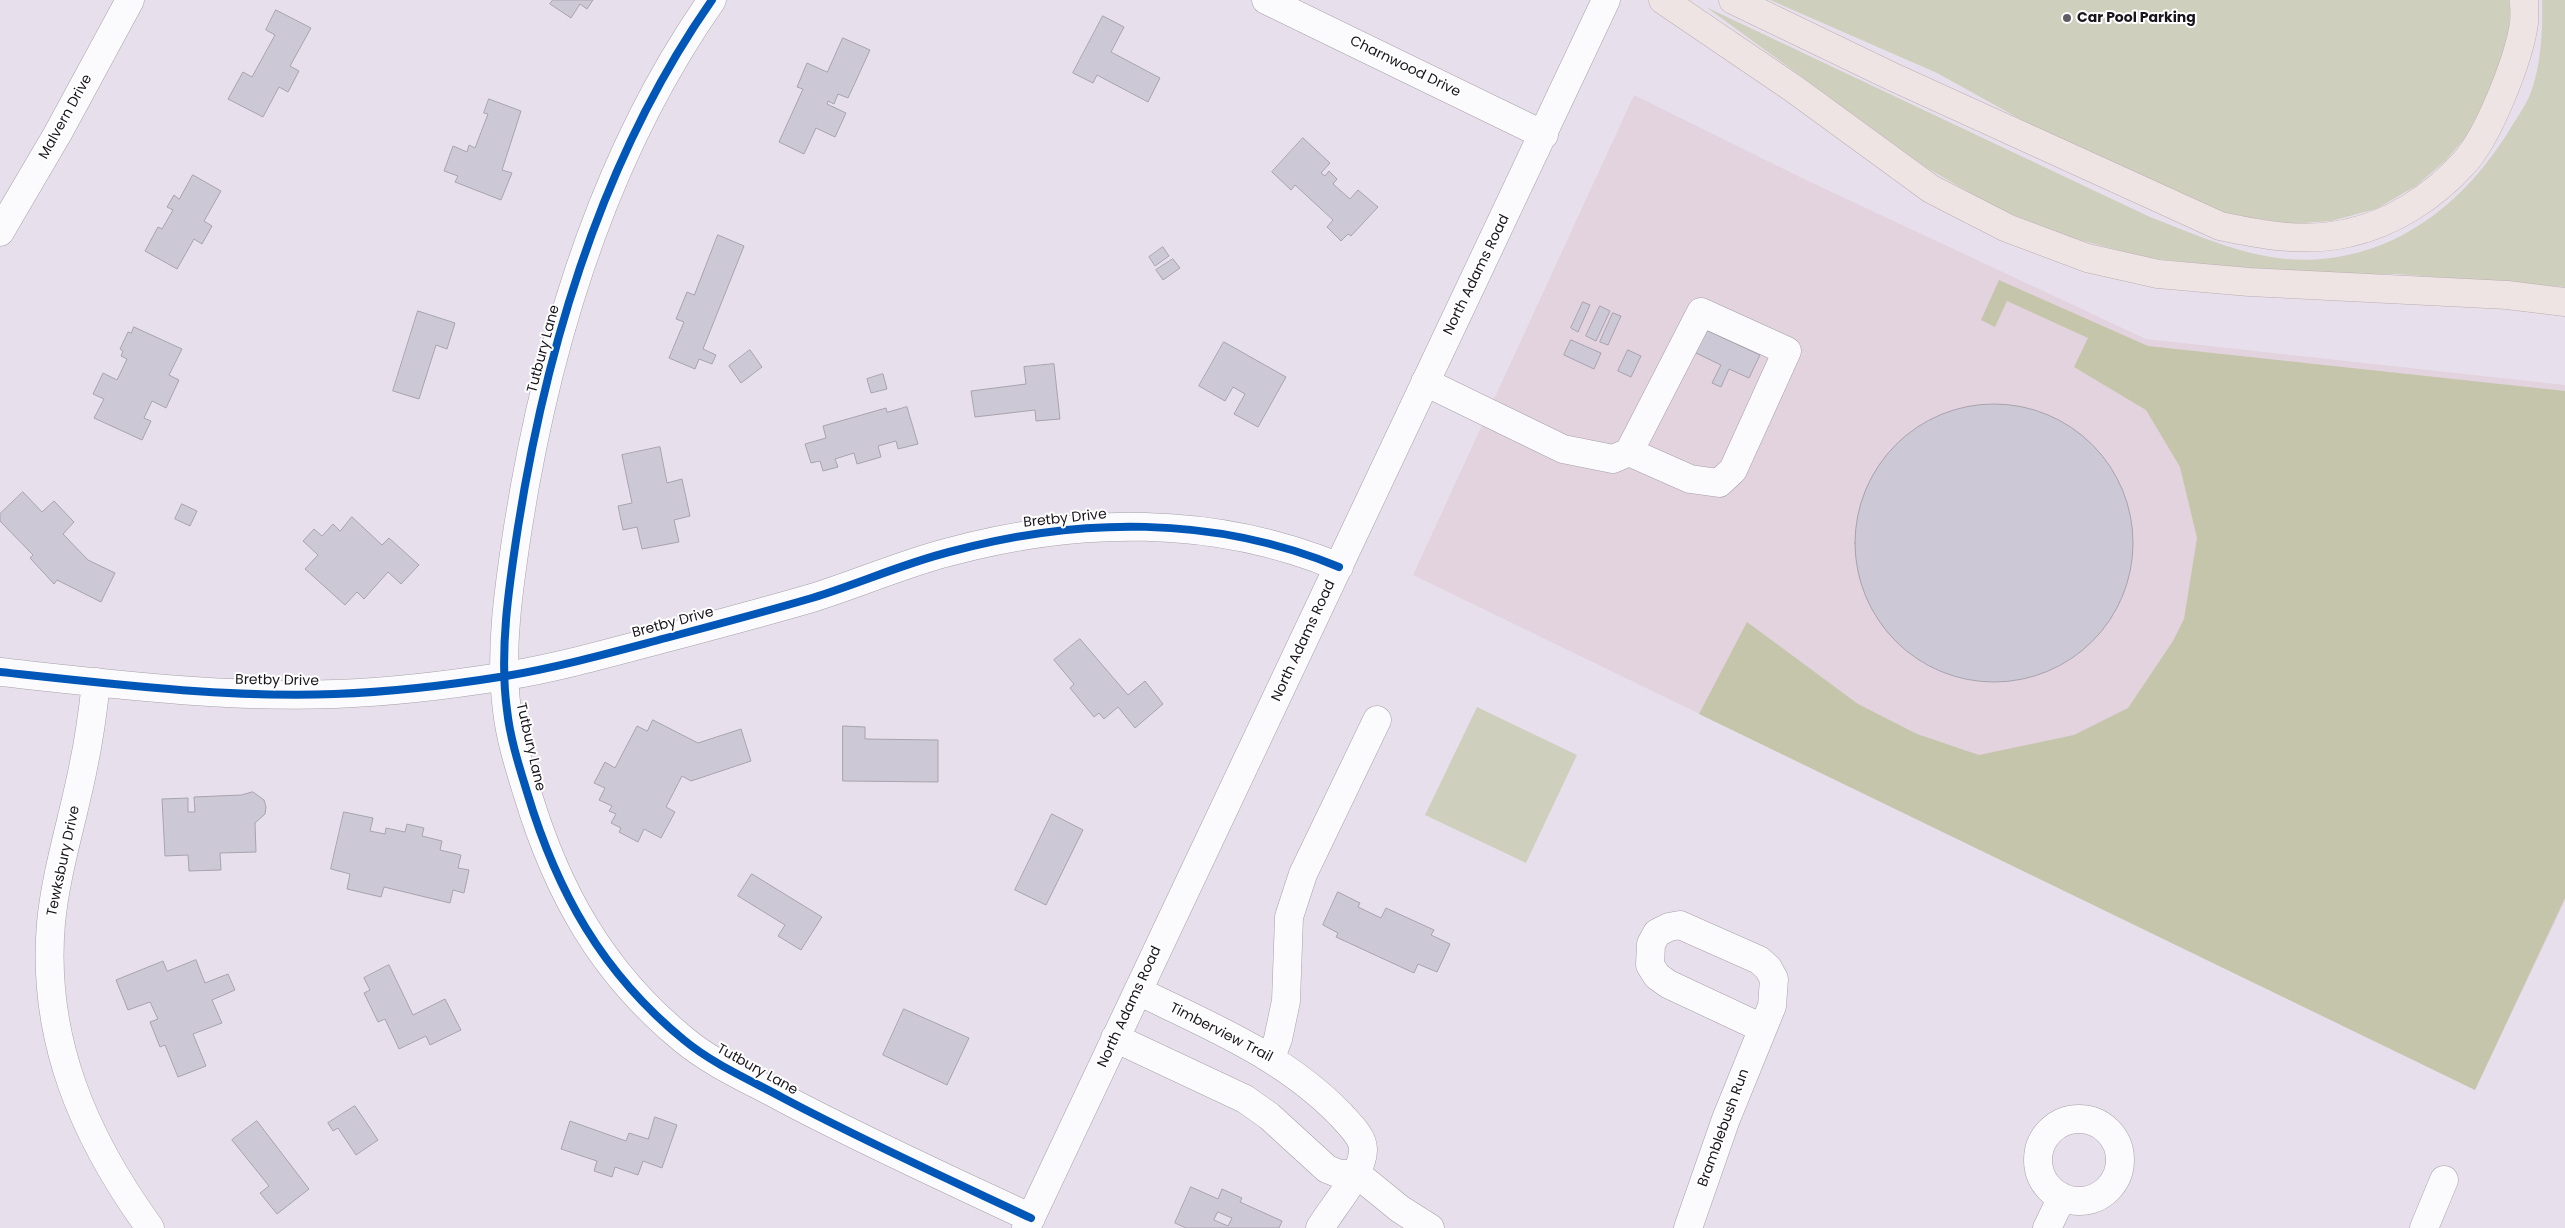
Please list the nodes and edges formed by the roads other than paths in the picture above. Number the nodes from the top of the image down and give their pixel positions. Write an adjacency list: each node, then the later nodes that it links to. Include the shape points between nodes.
1 (130, 0): 9 (street, Malvern Drive)
2 (712, 0): 15 (street, Tutbury Lane, via 672,62 641,120 568,306 526,475 513,562)
3 (1266, 0): 8 (street, Charnwood Drive)
4 (1606, 0): 8 (street, North Adams Road)
5 (1662, 0): 10 (highway, via 1794,89 1931,189 2007,228 2087,258 2167,275 2507,295)
6 (1733, 0): 7 (highway, via 1892,77 2220,226 2265,235 2308,238 2348,233 2391,218 2428,197 2464,163 2491,119 2509,76 2524,23)
7 (2524, 0)
8 (1544, 135): 11 (street, North Adams Road)
9 (0, 232)
10 (2565, 302)
11 (1425, 382): 12 (street, via 1563,449 1612,459); 13 (street, North Adams Road)
12 (1630, 452): 12 (street, via 1701,312 1787,351 1733,470 1719,483 1690,479)
13 (1339, 567): 15 (street, Bretby Drive, via 1303,552 1212,532 1128,525 1036,533 946,553 814,597 698,629); 18 (street, North Adams Road)
14 (0, 672): 16 (street, Bretby Drive)
15 (505, 676): 16 (street, Bretby Drive, via 377,692 307,695); 25 (street, Tutbury Lane, via 507,712 521,770 560,884 588,933 634,992 684,1040 723,1066)
16 (96, 682): 26 (street, Tewksbury Drive, via 83,768 51,923 50,987 55,1030 80,1110)
17 (1377, 720): 21 (street, via 1296,895 1290,917 1286,1001)
18 (1138, 991): 20 (street, North Adams Road); 21 (street, Timberview Trail)
19 (1762, 1028): 19 (street, Bramblebush Run, via 1774,993 1774,979 1768,968 1759,960 1680,926 1657,933 1648,955 1658,976 1668,984); 29 (street, Bramblebush Run)
20 (1115, 1038): 22 (street, via 1244,1099 1269,1116 1327,1169 1340,1174); 25 (street, North Adams Road)
21 (1271, 1057): 22 (street, Timberview Trail, via 1309,1086 1356,1132 1364,1149)
22 (1357, 1174): 27 (street, Timberview Trail); 28 (street, via 1400,1209)
23 (2444, 1180): 31 (street)
24 (2062, 1198): 30 (street)
25 (1029, 1223)
26 (150, 1228)
27 (1320, 1228)
28 (1430, 1228)
29 (1688, 1228)
30 (2047, 1228)
31 (2424, 1228)

